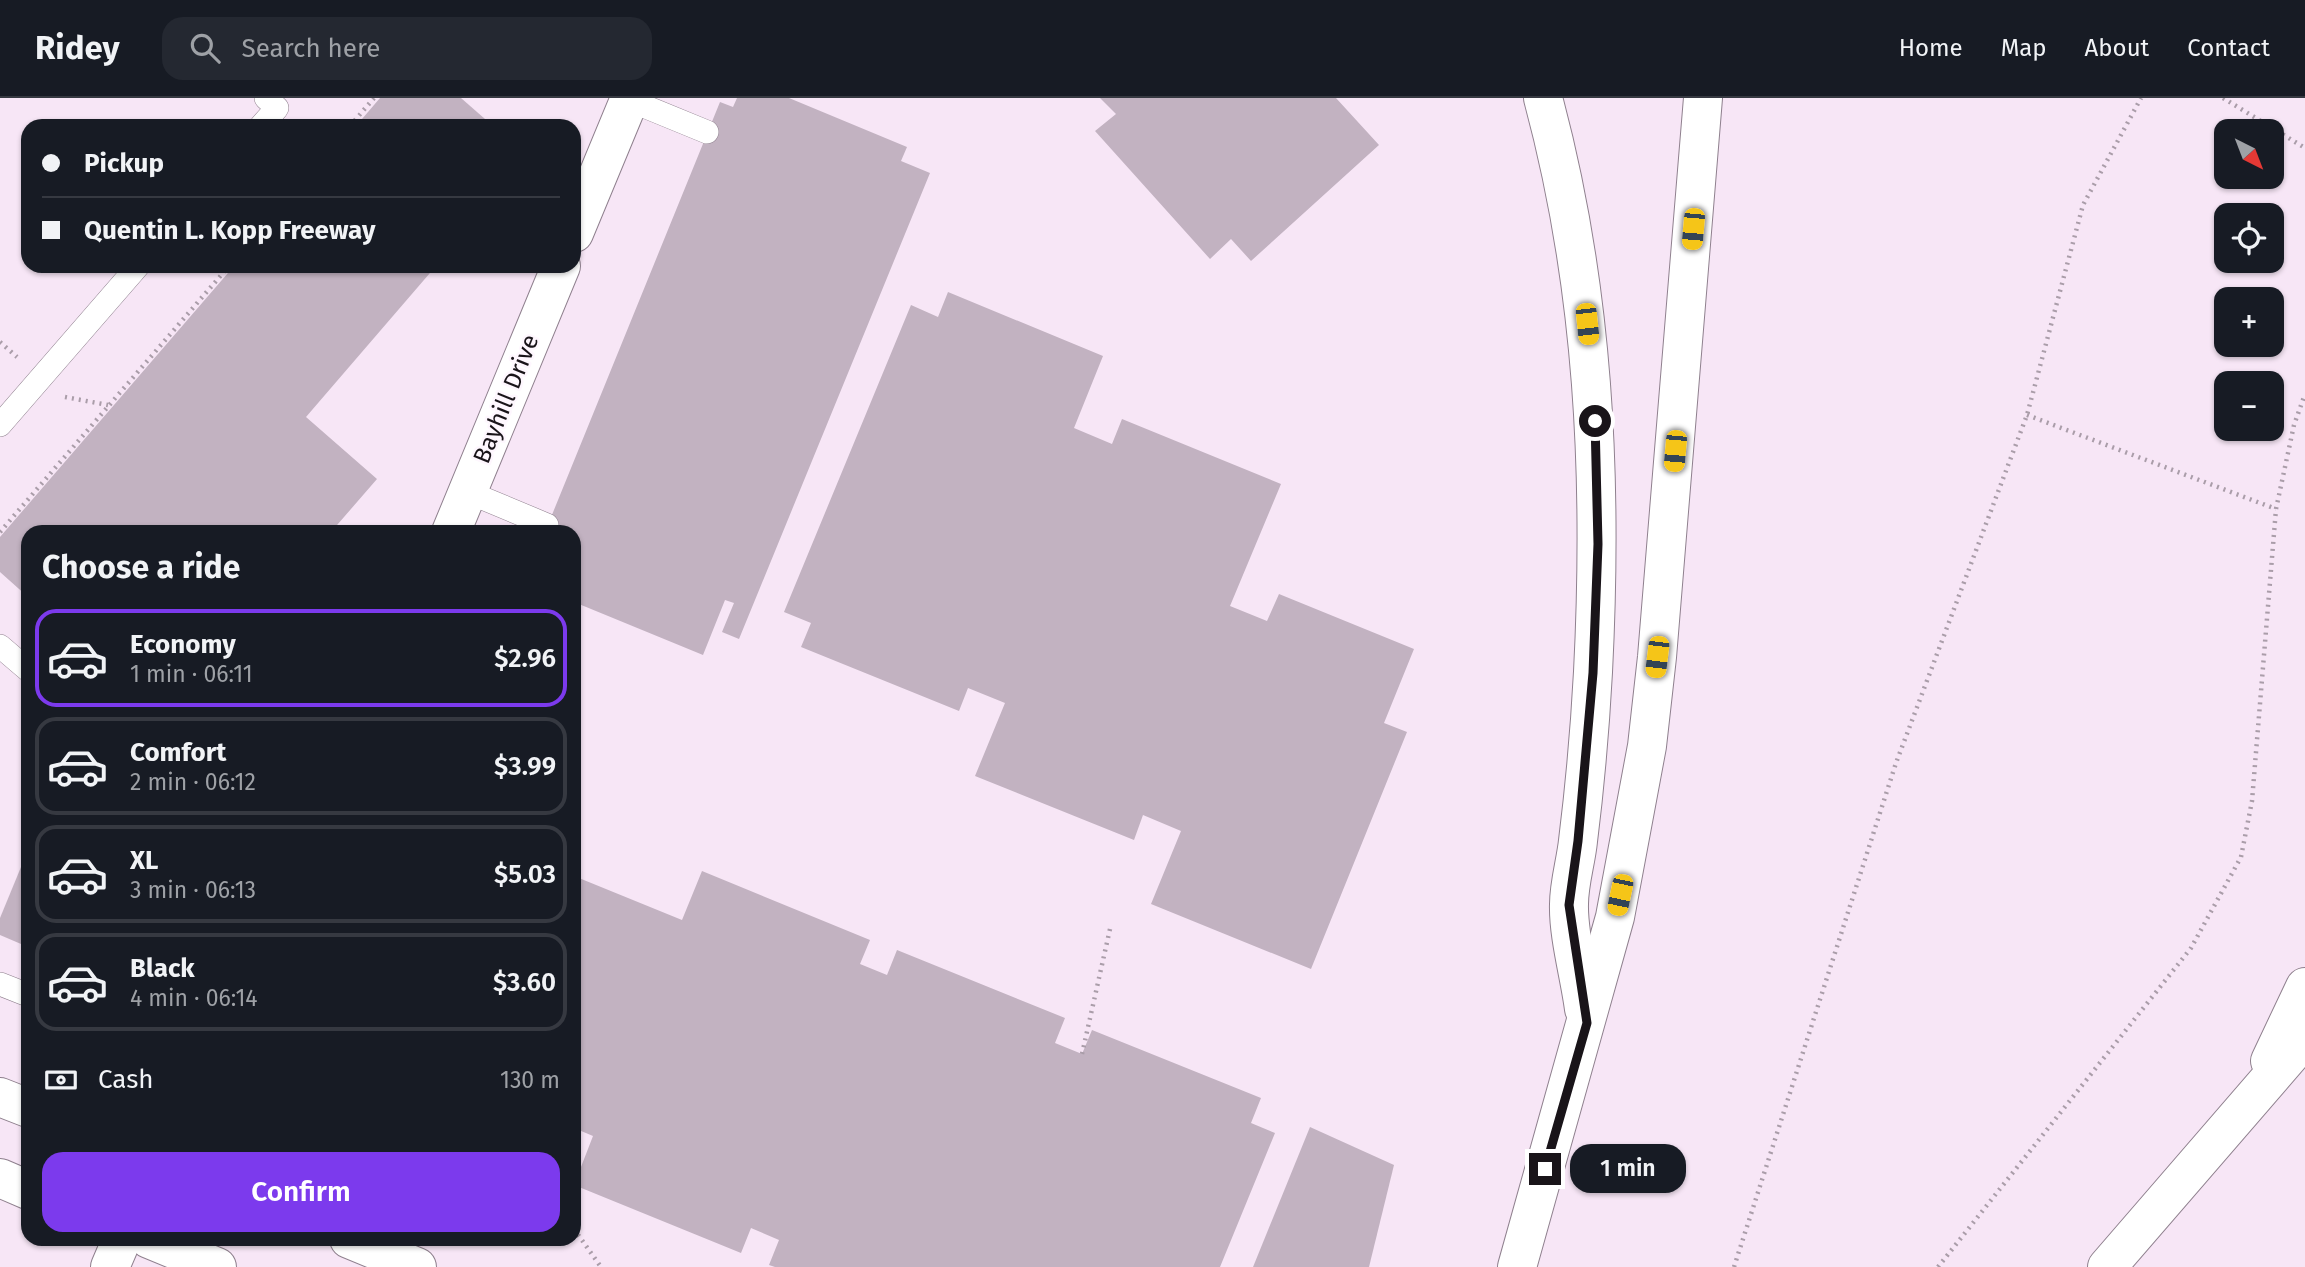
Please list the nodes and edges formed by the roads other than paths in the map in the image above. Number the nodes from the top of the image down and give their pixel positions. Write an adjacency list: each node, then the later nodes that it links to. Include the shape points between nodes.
1 (266, 98): 5 (lane, via 277,108)
2 (1543, 98): 19 (main road, via 1578,263 1595,421 1598,517 1593,673 1569,905)
3 (1703, 98): 19 (main road, via 1647,746 1615,917)
4 (629, 99): 6 (lane); 7 (main road)
5 (267, 119)
6 (708, 132)
7 (581, 216)
8 (132, 273): 10 (lane)
9 (558, 273): 11 (main road, Bayhill Drive)
10 (0, 425)
11 (468, 492): 12 (main road, Bayhill Drive); 13 (lane)
12 (454, 525)
13 (547, 525)
14 (0, 646): 15 (lane)
15 (21, 664)
16 (0, 984): 18 (lane)
17 (2305, 987): 21 (main road)
18 (21, 992)
19 (1587, 1023): 32 (main road)
20 (2305, 1038): 21 (main road)
21 (2255, 1092): 33 (main road)
22 (0, 1097): 23 (main road)
23 (21, 1105)
24 (0, 1178): 25 (main road)
25 (21, 1187)
26 (119, 1246): 30 (main road)
27 (166, 1246): 29 (main road)
28 (366, 1246): 31 (main road)
29 (193, 1257)
30 (110, 1267)
31 (417, 1267)
32 (1517, 1267)
33 (2107, 1267)

